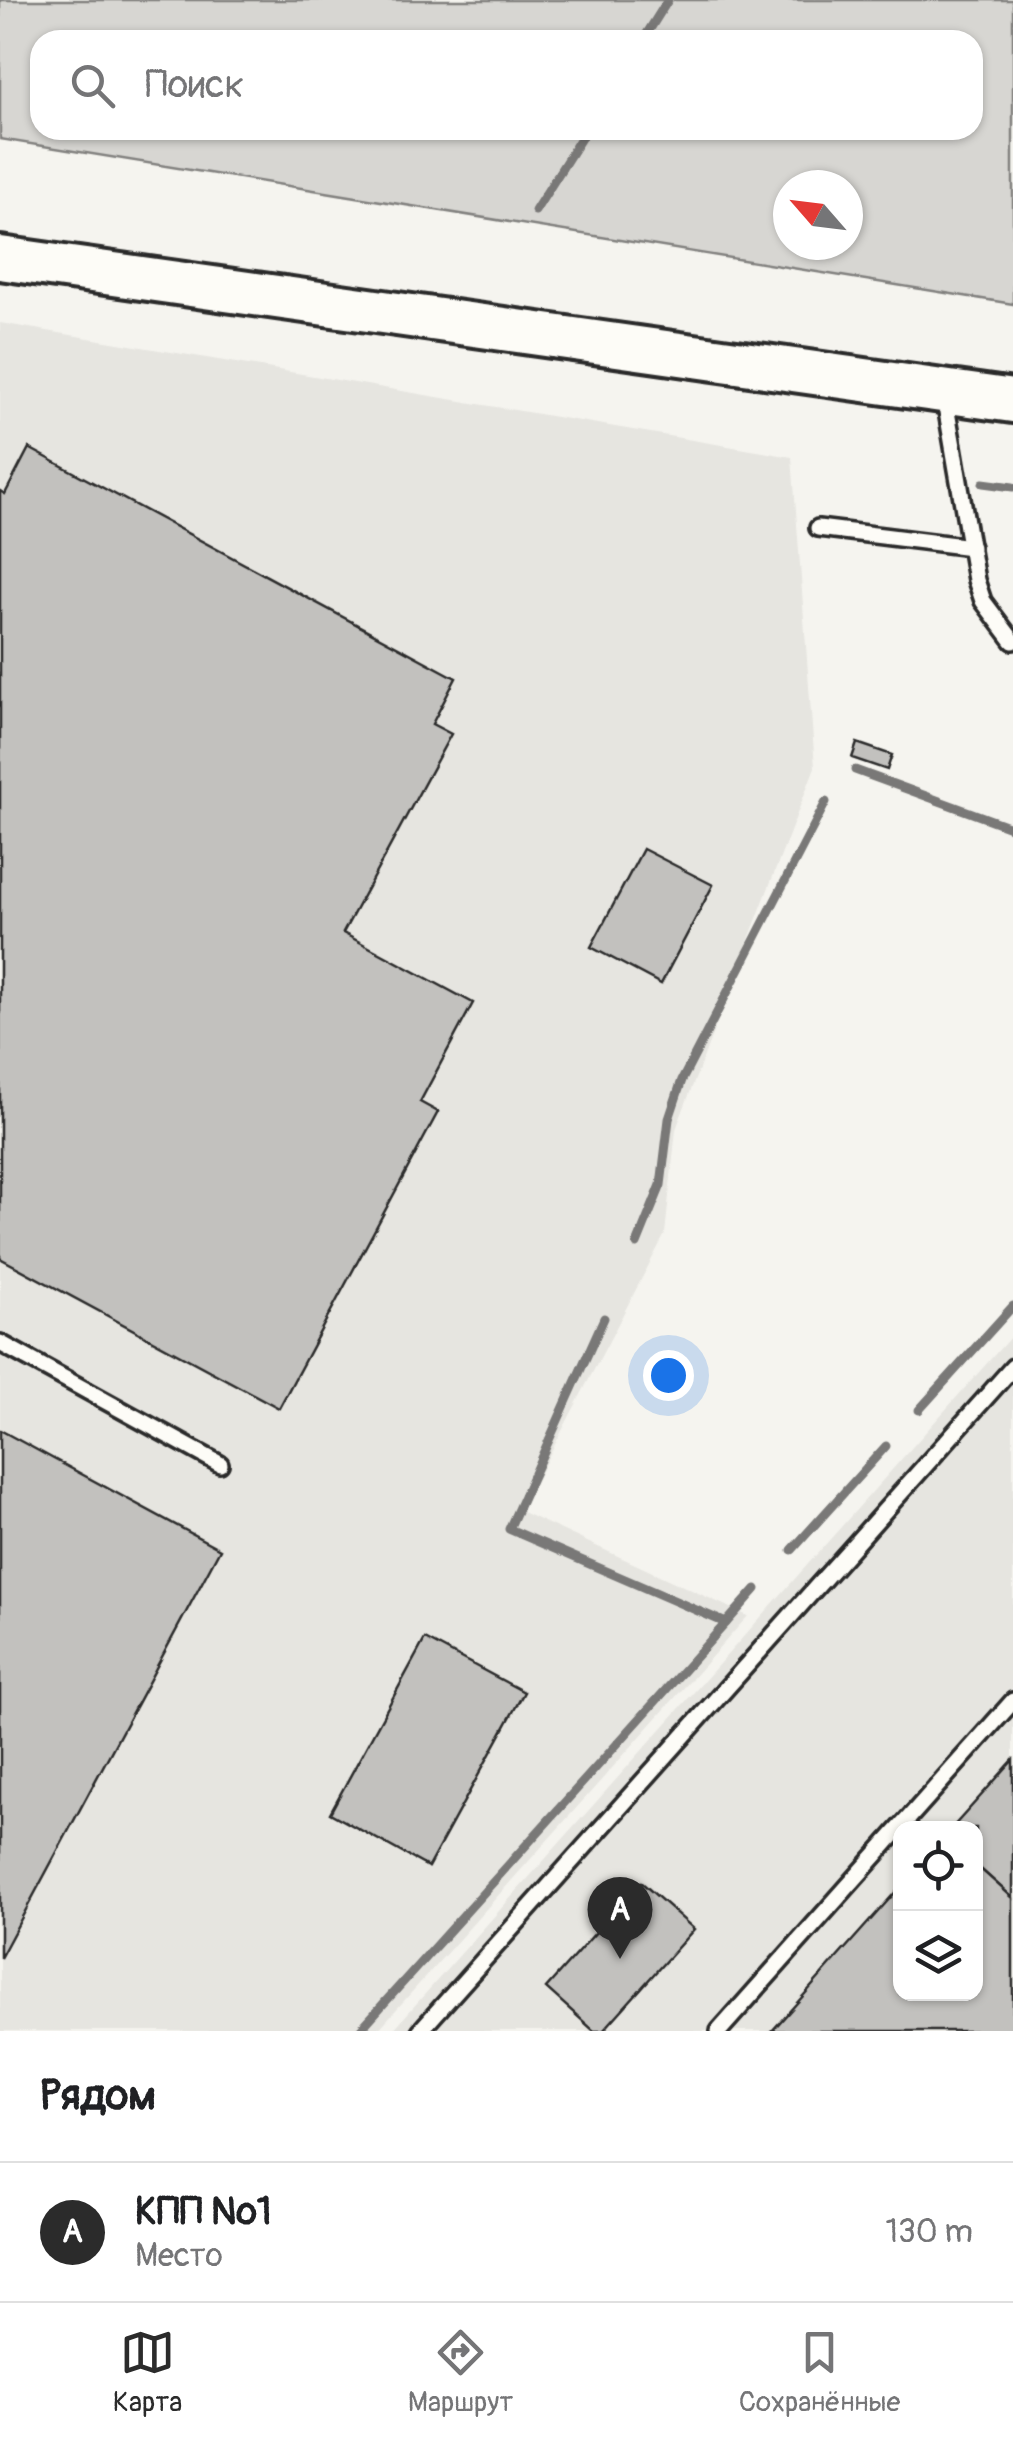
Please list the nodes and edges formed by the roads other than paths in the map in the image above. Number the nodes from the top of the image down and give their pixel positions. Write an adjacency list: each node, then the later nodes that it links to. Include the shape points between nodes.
1 (0, 258): 2 (main road)
2 (944, 390): 3 (main road); 5 (lane)
3 (1013, 401)
4 (818, 528): 5 (lane)
5 (971, 547): 6 (lane, via 984,601)
6 (1013, 642)
7 (0, 1343): 9 (lane)
8 (1013, 1367): 11 (lane)
9 (220, 1464)
10 (1013, 1701): 12 (lane)
11 (420, 2031)
12 (719, 2031)

